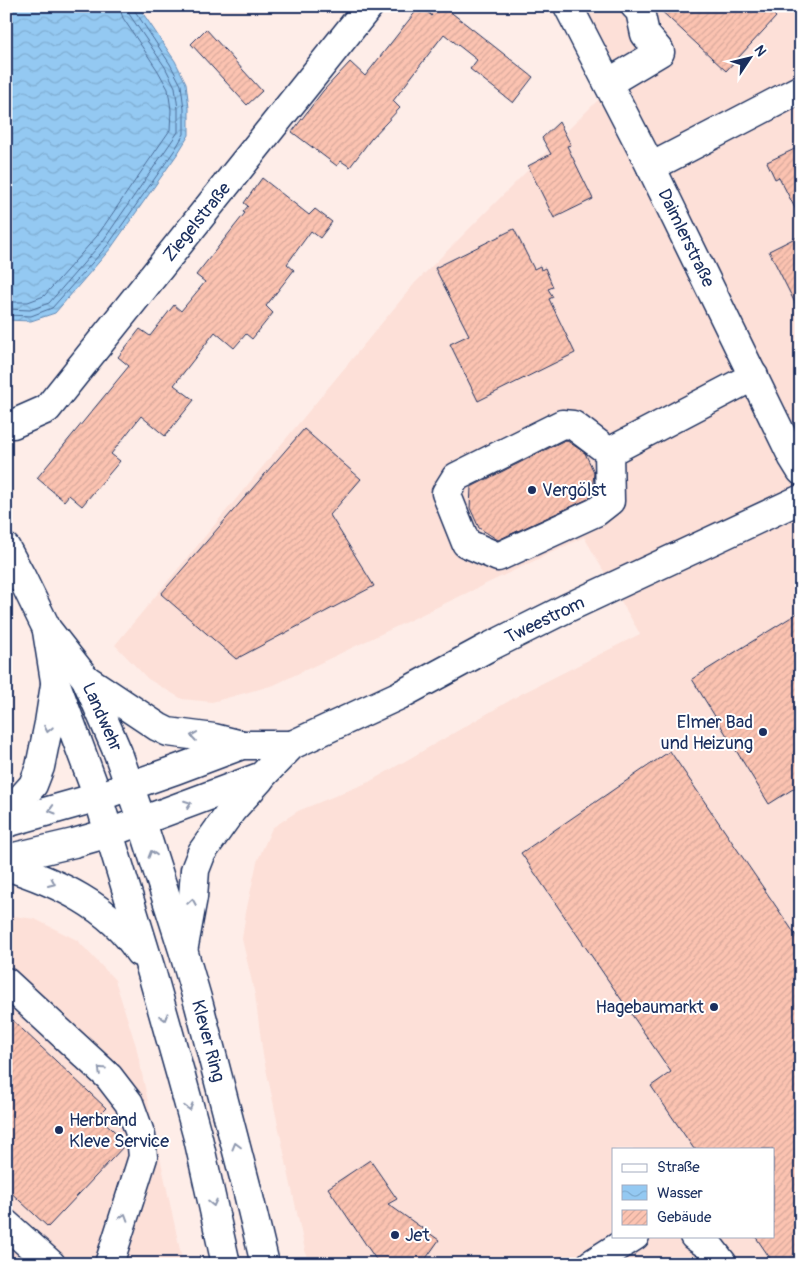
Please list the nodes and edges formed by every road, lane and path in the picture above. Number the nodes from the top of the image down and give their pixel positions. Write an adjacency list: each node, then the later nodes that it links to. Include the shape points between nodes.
1 (369, 6): 8 (main road, Ziegelstraße, via 48,409)
2 (568, 6): 4 (main road, Daimlerstraße)
3 (635, 6): 4 (main road, via 640,12 645,34 660,52)
4 (608, 83): 6 (main road, Daimlerstraße)
5 (801, 90): 6 (main road)
6 (651, 167): 7 (main road, Daimlerstraße)
7 (754, 376): 9 (main road); 10 (main road, Daimlerstraße)
8 (13, 424)
9 (609, 452): 9 (main road, via 610,501 596,512 498,556 466,543 446,493 456,477 562,424 574,424)
10 (801, 471)
11 (801, 499): 17 (main road, Tweestrom, via 564,610 400,695)
12 (6, 548): 13 (main road, Landwehr)
13 (47, 630): 14 (main road, Landwehr); 15 (main road, Landwehr)
14 (86, 679): 16 (main road, one-way to 14, via 168,732); 19 (main road, Landwehr)
15 (56, 681): 20 (main road, Landwehr); 21 (main road, one-way to 21, via 40,767 33,785)
16 (242, 745): 17 (main road, Tweestrom); 19 (main road, Tweestrom)
17 (292, 745): 18 (main road, Tweestrom)
18 (262, 776): 22 (main road, Tweestrom, one-way to 18); 27 (main road, one-way to 18, via 202,852)
19 (130, 786): 20 (main road); 22 (main road, Klever Ring)
20 (98, 797): 23 (main road, one-way to 23); 24 (main road, Klever Ring)
21 (6, 815)
22 (142, 822): 24 (main road); 27 (main road, Klever Ring, one-way to 22)
23 (6, 823)
24 (108, 833): 25 (main road, via 74,844); 28 (main road, Klever Ring)
25 (6, 858)
26 (6, 866): 28 (main road, Klever Ring, one-way to 28, via 79,896 115,923 133,942)
27 (183, 950): 36 (main road, Klever Ring, one-way to 27)
28 (151, 970): 35 (main road, Klever Ring, one-way to 35, via 198,1138)
29 (6, 982): 34 (main road, one-way to 29, via 143,1157 138,1127 129,1103 109,1077)
30 (6, 1224): 33 (main road)
31 (632, 1238): 37 (main road)
32 (697, 1238): 38 (main road, via 710,1246)
33 (51, 1264)
34 (109, 1264)
35 (226, 1264)
36 (265, 1264)
37 (591, 1264)
38 (723, 1264)

